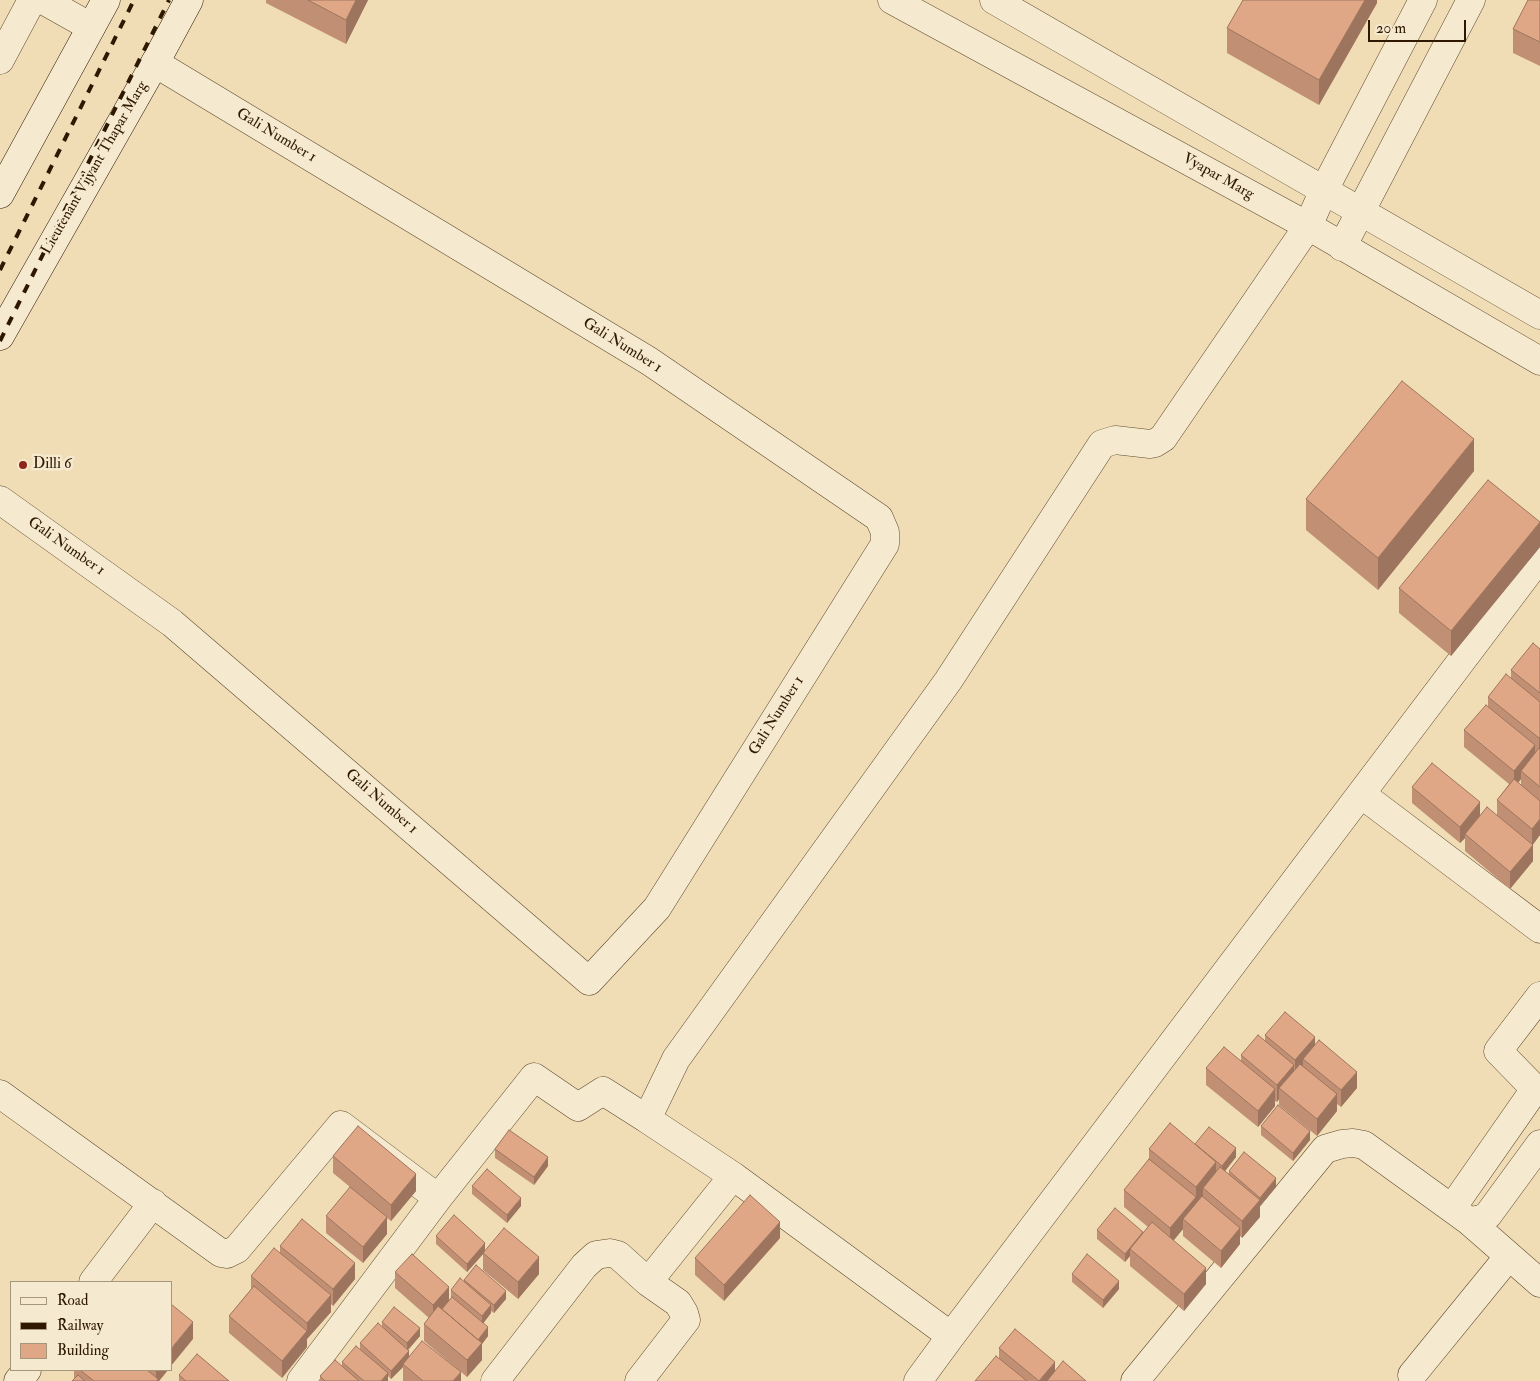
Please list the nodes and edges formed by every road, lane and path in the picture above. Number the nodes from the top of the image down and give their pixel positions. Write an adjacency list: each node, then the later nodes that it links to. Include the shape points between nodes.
1 (32, 0): 10 (street)
2 (43, 0): 9 (street)
3 (106, 0): 9 (street)
4 (189, 0): 11 (street, Lieutenant Vijyant Thapar Marg)
5 (892, 0): 15 (street, Vyapar Marg)
6 (994, 0): 12 (street)
7 (1423, 0): 12 (street)
8 (1471, 0): 14 (street)
9 (91, 27): 13 (street)
10 (0, 60)
11 (155, 63): 18 (street, Lieutenant Vijyant Thapar Marg); 20 (street, Gali Number 1, via 649,361 879,518 885,532 885,544 657,908 589,981 172,623)
12 (1324, 190): 14 (street); 15 (street)
13 (0, 194)
14 (1361, 211): 16 (street); 17 (street)
15 (1308, 226): 16 (street, Vyapar Marg); 26 (street, via 1163,438 1150,444 1115,440 1102,444 948,681 676,1059)
16 (1342, 247): 19 (street, Vyapar Marg)
17 (1540, 315)
18 (0, 336)
19 (1540, 361)
20 (0, 500)
21 (1540, 557): 22 (street)
22 (1361, 794): 23 (street); 36 (street)
23 (1540, 929)
24 (1540, 996): 31 (street, via 1498,1051 1535,1089)
25 (0, 1094): 30 (street)
26 (647, 1119): 28 (street); 29 (street, via 604,1091 578,1107 534,1077)
27 (1540, 1144): 31 (street, via 1488,1215 1482,1219)
28 (733, 1176): 34 (street); 36 (street)
29 (438, 1198): 30 (street, via 341,1126 233,1252 221,1253); 40 (street)
30 (154, 1203): 33 (street)
31 (1461, 1214): 32 (street); 44 (street, via 1364,1145 1342,1144 1325,1149)
32 (1509, 1256): 35 (street); 38 (street)
33 (94, 1281)
34 (648, 1282): 41 (street, via 618,1255 596,1255); 42 (street, via 678,1304 686,1320)
35 (1540, 1283)
36 (951, 1336): 43 (street)
37 (26, 1371): 39 (street)
38 (1412, 1375)
39 (18, 1381)
40 (301, 1381)
41 (495, 1381)
42 (639, 1381)
43 (918, 1381)
44 (1135, 1381)

